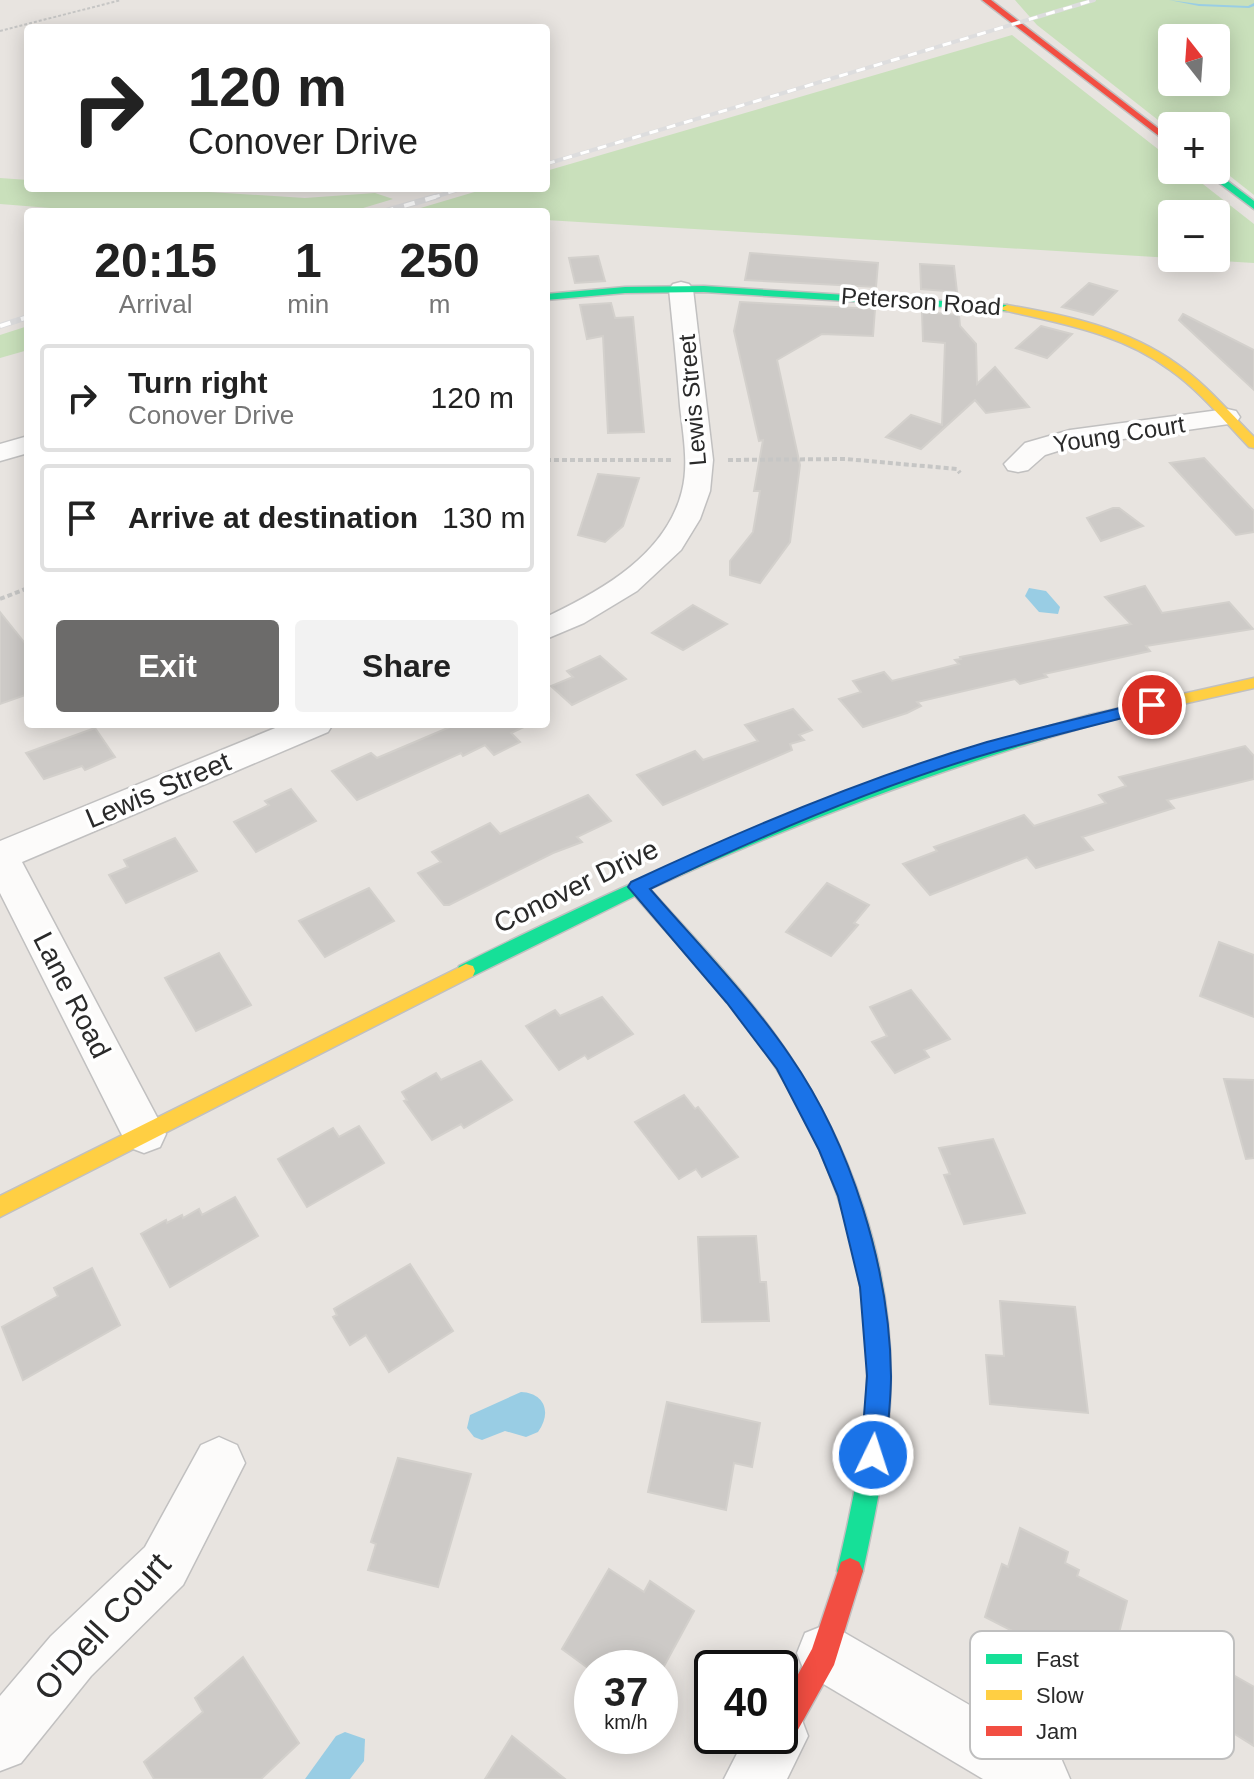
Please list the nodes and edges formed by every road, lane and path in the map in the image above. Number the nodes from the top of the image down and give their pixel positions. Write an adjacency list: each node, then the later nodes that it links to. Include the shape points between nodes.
1 (121, 0): 3 (path)
2 (986, 0): 6 (street)
3 (27, 24)
4 (24, 25): 5 (path)
5 (0, 31)
6 (1158, 132)
7 (1225, 184): 8 (street)
8 (1254, 206)
9 (681, 289): 10 (street, Peterson Road); 11 (street, Peterson Road, via 971,304 1044,313 1146,349); 22 (street, Lewis Street, via 699,460 694,502 684,525 649,567 587,610)
10 (550, 297)
11 (1227, 417): 12 (street, Peterson Road); 18 (street, Young Court, via 1070,438 1035,449)
12 (1254, 444)
13 (24, 445): 14 (street)
14 (0, 453)
15 (550, 460): 16 (path)
16 (677, 460)
17 (718, 460): 19 (path, via 846,459)
18 (1018, 464)
19 (960, 473)
20 (24, 590): 21 (path)
21 (0, 599)
22 (550, 627)
23 (1254, 683): 26 (street, Conover Drive, via 990,747 836,801)
24 (306, 728): 25 (street, Lewis Street)
25 (0, 856): 27 (street, Lane Road)
26 (637, 887): 27 (street, Conover Drive); 30 (street, via 784,1063 819,1123 849,1196 872,1287 879,1376 873,1455 853,1562)
27 (144, 1134): 28 (street, Conover Drive)
28 (0, 1207)
29 (219, 1463): 33 (street, O'Dell Court, via 164,1566 71,1656)
30 (825, 1653): 31 (street); 32 (street)
31 (798, 1702)
32 (970, 1738)
33 (0, 1742)
34 (769, 1754): 36 (street)
35 (1006, 1759): 37 (street)
36 (754, 1779)
37 (1040, 1779)

